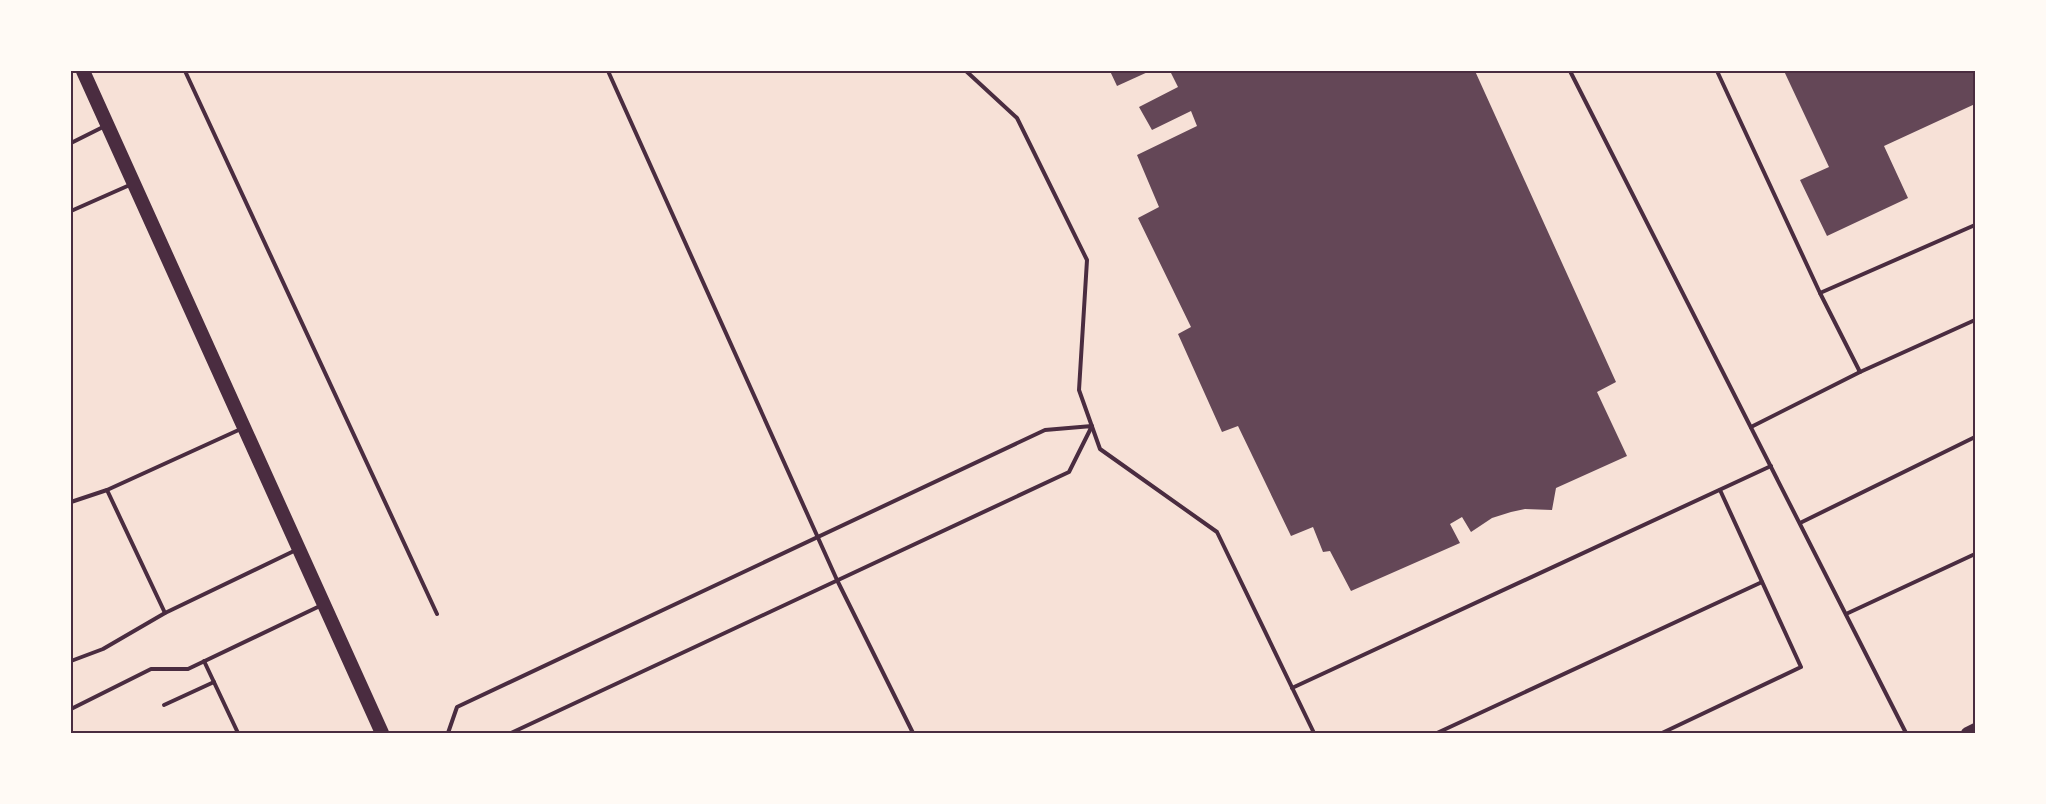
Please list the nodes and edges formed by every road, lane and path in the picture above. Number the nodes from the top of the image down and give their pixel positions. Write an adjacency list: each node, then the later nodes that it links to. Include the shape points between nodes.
1 (83, 71): 7 (highway)
2 (185, 71): 31 (lane)
3 (608, 71): 24 (lane)
4 (966, 71): 15 (lane, via 1017,118 1087,260 1079,390)
5 (1570, 71): 16 (lane)
6 (1717, 71): 12 (lane)
7 (107, 124): 8 (lane); 9 (highway)
8 (71, 143)
9 (134, 183): 10 (lane); 17 (highway)
10 (71, 211)
11 (1975, 224): 12 (lane)
12 (1820, 293): 14 (lane)
13 (1975, 320): 14 (lane)
14 (1860, 372): 16 (lane)
15 (1092, 426): 24 (lane, via 1045,430); 27 (lane, via 1069,472); 36 (lane, via 1100,449 1217,532)
16 (1751, 427): 19 (lane)
17 (244, 428): 20 (lane); 25 (highway)
18 (1975, 437): 23 (lane)
19 (1771, 466): 21 (lane); 23 (lane)
20 (107, 490): 22 (lane); 30 (lane)
21 (1720, 490): 28 (lane); 36 (lane)
22 (71, 502)
23 (1800, 523): 32 (lane)
24 (818, 536): 27 (lane); 42 (lane, via 457,706)
25 (299, 548): 29 (highway); 30 (lane)
26 (1975, 554): 32 (lane)
27 (837, 580): 43 (lane); 44 (lane)
28 (1762, 582): 46 (lane); 47 (lane, via 1801,667)
29 (324, 604): 34 (lane); 41 (highway)
30 (164, 613): 33 (lane, via 103,649)
31 (437, 614)
32 (1846, 614): 48 (lane)
33 (71, 661)
34 (204, 661): 35 (lane); 38 (lane, via 188,669 151,668)
35 (214, 682): 37 (lane); 40 (lane)
36 (1292, 688): 45 (lane)
37 (164, 705)
38 (71, 709)
39 (1975, 729): 49 (main road)
40 (238, 733)
41 (382, 733)
42 (448, 733)
43 (510, 733)
44 (912, 733)
45 (1314, 733)
46 (1438, 733)
47 (1662, 733)
48 (1906, 733)
49 (1967, 733)

